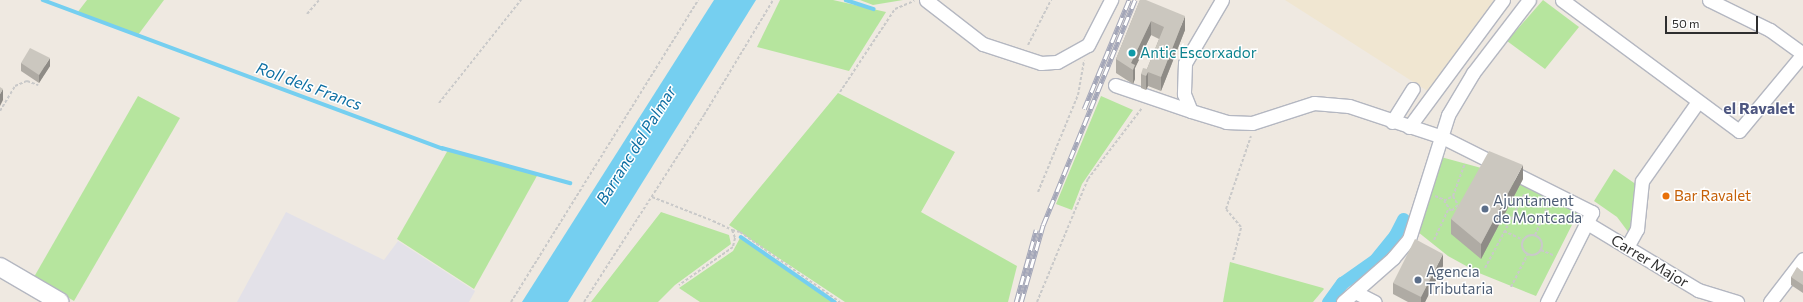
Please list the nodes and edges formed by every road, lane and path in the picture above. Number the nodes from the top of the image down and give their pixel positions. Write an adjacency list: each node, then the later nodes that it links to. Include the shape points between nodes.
1 (319, 0): 14 (path)
2 (521, 0): 23 (path)
3 (698, 0): 59 (path)
4 (773, 0): 36 (path)
5 (920, 0): 21 (path, via 903,3 895,9)
6 (926, 0): 17 (street, via 966,34)
7 (1051, 0): 17 (path)
8 (1111, 0): 15 (street, via 1099,28)
9 (1222, 0): 26 (street, via 1185,63 1184,94)
10 (1503, 0): 29 (street)
11 (1529, 0): 30 (street, via 1459,94 1448,115)
12 (1562, 0): 24 (street)
13 (1709, 0): 16 (street, via 1770,30)
14 (307, 14)
15 (1080, 51): 17 (street, via 1057,62); 33 (path, via 1085,69 1083,80)
16 (1803, 54): 24 (street, via 1738,131)
17 (1022, 59)
18 (38, 85): 25 (path, via 27,81 15,86)
19 (1115, 85): 22 (street)
20 (1413, 89): 27 (street)
21 (840, 92)
22 (1143, 97): 26 (street); 62 (path, via 1135,121 1088,179)
23 (439, 103)
24 (1697, 103): 48 (street, via 1642,182 1637,229)
25 (0, 111)
26 (1191, 111): 28 (street, via 1226,122)
27 (1392, 122): 28 (street, via 1349,106 1314,103); 29 (street)
28 (1252, 123): 51 (path, via 1250,142 1226,209 1241,226)
29 (1413, 129): 30 (street, Carrer Major)
30 (1442, 137): 42 (street, Carrer Major); 56 (street, via 1409,239)
31 (1465, 163): 35 (path)
32 (1526, 190): 44 (path)
33 (1038, 192)
34 (1430, 193): 37 (path)
35 (1453, 196): 37 (path); 39 (path)
36 (652, 197): 43 (path); 60 (path)
37 (1445, 200): 41 (path)
38 (1550, 202): 45 (path)
39 (1457, 206): 40 (path); 41 (path)
40 (1463, 209)
41 (1448, 210): 46 (path)
42 (1590, 218): 48 (street, Carrer Major); 65 (street)
43 (732, 230): 54 (path, via 734,247); 61 (path, via 740,232)
44 (1504, 231): 47 (path); 53 (path)
45 (1535, 236): 47 (path); 49 (path, via 1542,243 1541,250 1536,255)
46 (1434, 240)
47 (1523, 240): 49 (path, via 1521,247)
48 (1627, 246): 57 (street, Carrer Major)
49 (1527, 255): 55 (path)
50 (1803, 259): 67 (street)
51 (1233, 260)
52 (0, 267): 58 (street)
53 (1486, 268)
54 (679, 285)
55 (1511, 287)
56 (1356, 292): 63 (street); 64 (street)
57 (1716, 299): 66 (street, Carrer Major)
58 (60, 302)
59 (511, 302)
60 (584, 302)
61 (840, 302)
62 (1038, 302)
63 (1343, 302)
64 (1375, 302)
65 (1547, 302)
66 (1737, 302)
67 (1770, 302)

